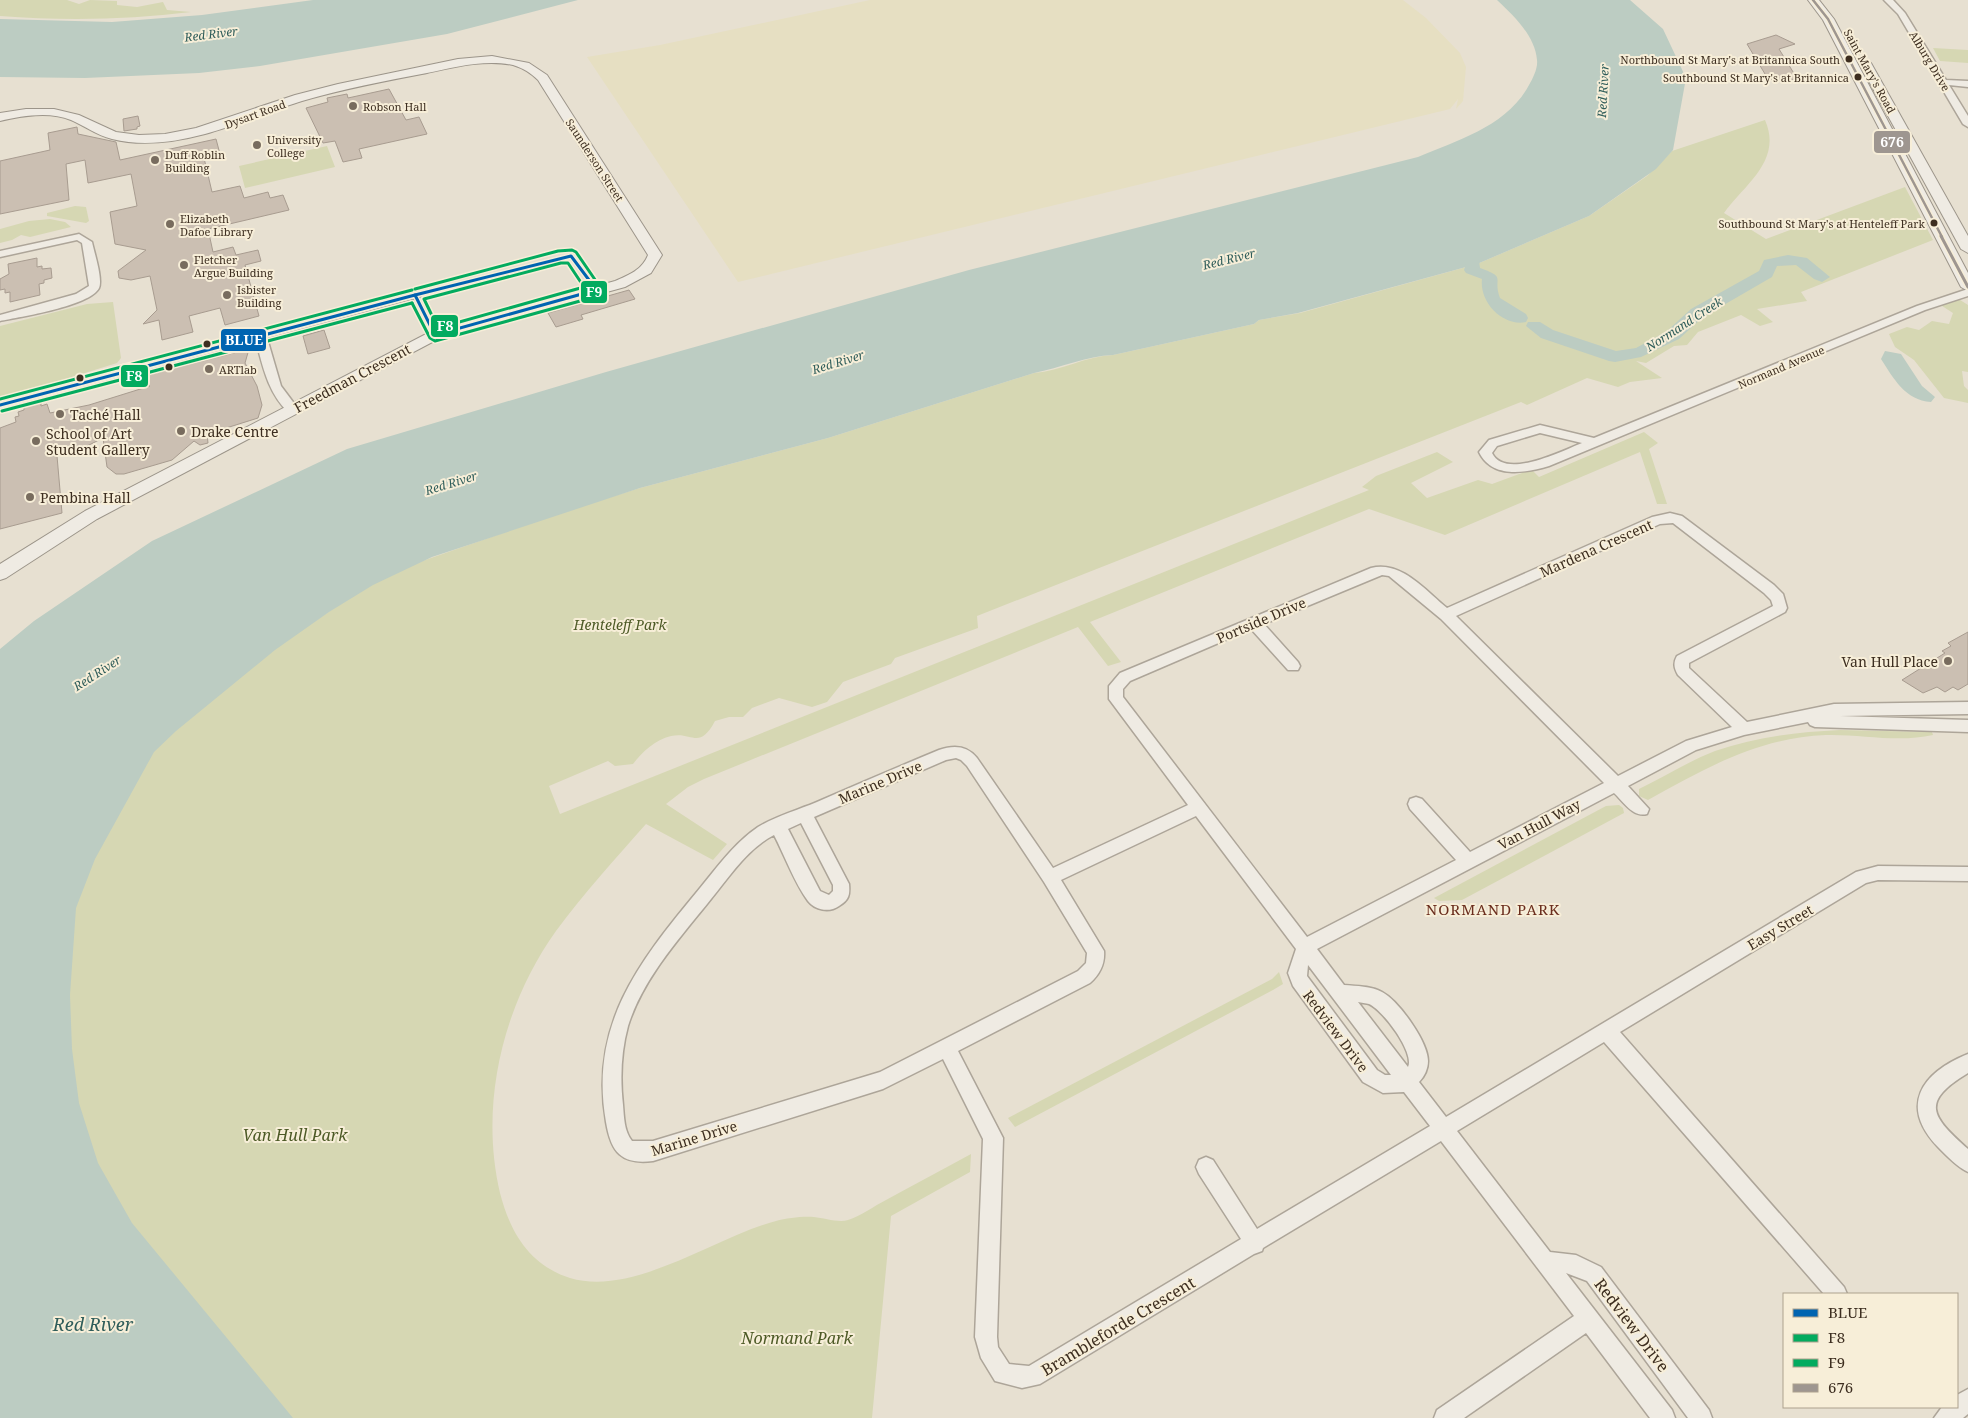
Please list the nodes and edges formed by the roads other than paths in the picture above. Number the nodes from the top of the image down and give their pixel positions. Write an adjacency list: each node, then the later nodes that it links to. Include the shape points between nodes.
1 (1812, 0): 4 (street, Saint Mary's Road, via 1828,20)
2 (1826, 0): 5 (street, Saint Mary's Road, via 1841,18)
3 (1888, 0): 7 (street, Alburg Drive, via 1898,8)
4 (1847, 56): 5 (street); 14 (street, Saint Mary's Road)
5 (1862, 57): 11 (street, Saint Mary's Road)
6 (512, 62): 9 (street, Dysart Road, via 458,63 325,92 282,103 219,127 165,138 109,135 70,116 51,113); 13 (street, Saunderson Street, via 531,68 543,78 652,248 653,262)
7 (1943, 82): 8 (street); 10 (street, Alburg Drive)
8 (1968, 84)
9 (0, 117)
10 (1968, 124)
11 (1968, 250)
12 (0, 254): 17 (street, via 79,237 87,242 94,286 90,293 78,298)
13 (644, 272): 20 (street, Freedman Crescent, via 620,284 435,334)
14 (1968, 287)
15 (1968, 292): 21 (street, Normand Avenue, via 1921,308)
16 (415, 295): 18 (street)
17 (0, 318)
18 (260, 335): 19 (street, via 149,368); 20 (street, via 276,386)
19 (0, 405)
20 (293, 410): 22 (street, Freedman Crescent, via 92,515)
21 (1595, 442): 21 (street, Normand Avenue, via 1540,429 1493,443 1485,452 1488,460 1504,467 1521,468 1545,463)
22 (0, 573)
23 (1446, 615): 24 (street, Portside Drive, via 1401,577 1382,570); 29 (street, Mardena Crescent, via 1657,520 1677,519 1769,589 1780,603 1780,608 1768,616 1682,660 1680,666); 30 (street, Portside Drive)
24 (1254, 623): 25 (street); 32 (street, Portside Drive, via 1125,677 1114,690 1116,699)
25 (1293, 666)
26 (1968, 708): 27 (street, Van Hull Way, via 1834,710)
27 (1779, 721): 28 (street, Van Hull Way); 29 (street, Van Hull Way)
28 (1968, 726)
29 (1744, 729): 30 (street, Van Hull Way, via 1690,745)
30 (1614, 784): 33 (street, Portside Drive); 36 (street, Van Hull Way)
31 (1416, 804): 36 (street)
32 (1198, 808): 38 (street); 39 (street, Portside Drive)
33 (1641, 809)
34 (805, 814): 35 (street, Marine Drive); 35 (street, via 841,884 842,894 832,902 822,902 814,896); 38 (street, Marine Drive, via 944,754 956,752 966,755 972,762)
35 (778, 826): 42 (street, Marine Drive, via 753,839 734,858 656,954 625,1010 610,1069 618,1135 626,1150 636,1154 653,1151 883,1080)
36 (1467, 861): 39 (street, Van Hull Way)
37 (1968, 874): 41 (street, Easy Street, via 1871,873)
38 (1050, 877): 42 (street, Marine Drive, via 1094,951 1097,960 1092,971)
39 (1306, 946): 40 (street, Redview Drive); 44 (street, Redview Drive, via 1297,973 1299,980 1370,1076 1383,1084)
40 (1341, 993): 44 (street, Redview Drive); 44 (street, Redview Drive, via 1374,996 1413,1042 1419,1061 1416,1072)
41 (1607, 1031): 45 (street, Easy Street); 50 (street)
42 (946, 1048): 48 (street, Brambleforde Crescent, via 993,1138 986,1338 988,1351 1003,1373 1022,1377 1044,1371)
43 (1968, 1063): 46 (street, via 1938,1084 1928,1095 1927,1106 1934,1126)
44 (1407, 1083): 45 (street, Redview Drive)
45 (1443, 1130): 48 (street, Brambleforde Crescent); 49 (street, Redview Drive)
46 (1968, 1162)
47 (1206, 1167): 48 (street)
48 (1255, 1244)
49 (1544, 1262): 51 (street, Redview Drive); 58 (street, Redview Drive, via 1566,1262 1582,1266 1594,1274)
50 (1836, 1293)
51 (1588, 1319): 56 (street); 57 (street, Redview Drive)
52 (1968, 1400): 54 (street)
53 (1936, 1408): 59 (street)
54 (1958, 1408)
55 (1958, 1408): 59 (street)
56 (1445, 1418)
57 (1664, 1418)
58 (1701, 1418)
59 (1945, 1418)

